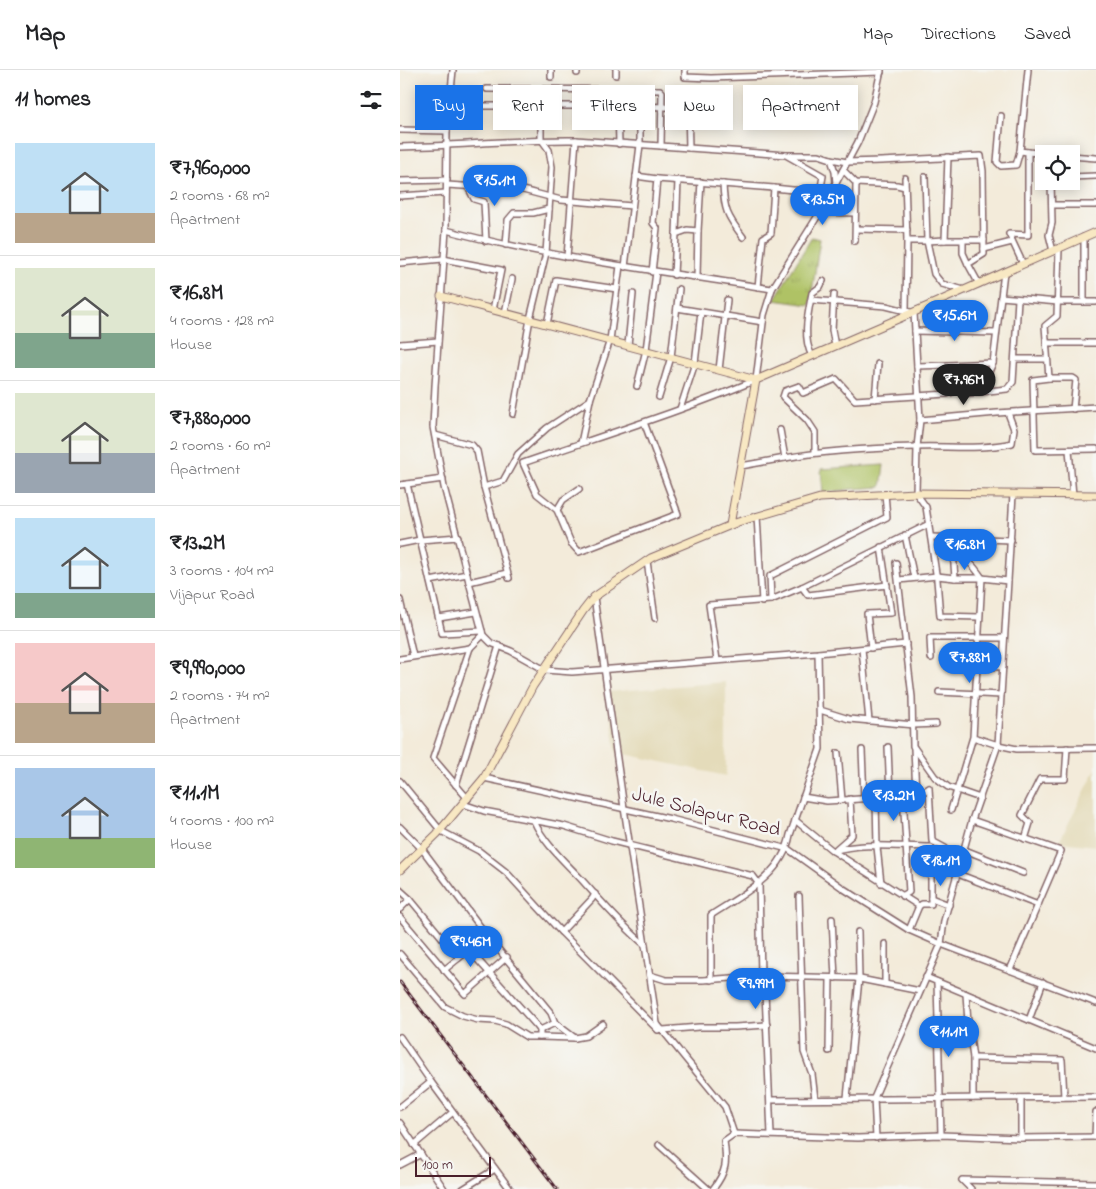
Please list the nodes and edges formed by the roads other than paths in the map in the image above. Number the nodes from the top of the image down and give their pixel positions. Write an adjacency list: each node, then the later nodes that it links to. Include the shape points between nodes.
1 (453, 70): 10 (street)
2 (551, 70): 8 (street)
3 (685, 70): 9 (street, via 684,77)
4 (710, 70): 9 (street)
5 (1028, 70): 30 (street)
6 (881, 71): 7 (street); 38 (street, via 874,102)
7 (788, 72): 9 (street)
8 (551, 77)
9 (711, 78)
10 (451, 85)
11 (487, 89): 12 (street)
12 (572, 89)
13 (655, 90): 15 (street, via 662,92)
14 (655, 107): 15 (street)
15 (661, 107): 27 (street); 29 (street, via 688,108)
16 (1001, 116): 30 (street, via 997,162 1001,166 1016,166)
17 (400, 130): 21 (street)
18 (541, 130): 22 (street)
19 (619, 130): 24 (street)
20 (640, 130): 25 (street)
21 (447, 131): 26 (street)
22 (541, 139): 23 (street); 26 (street); 61 (street, via 549,150 552,167)
23 (576, 140): 24 (street); 62 (street)
24 (619, 144): 25 (street)
25 (640, 145): 27 (street); 40 (street)
26 (447, 146): 28 (street); 50 (street)
27 (661, 146): 29 (street)
28 (400, 147)
29 (689, 148): 33 (street)
30 (1020, 152): 31 (street)
31 (1028, 152): 32 (street); 84 (street, via 1028,234 1009,234)
32 (1035, 153)
33 (786, 155): 37 (street, via 818,155); 58 (street, via 822,176)
34 (948, 157): 38 (street); 77 (street); 79 (street, via 981,156)
35 (1080, 157): 36 (street)
36 (1096, 158)
37 (832, 159): 38 (street); 51 (street)
38 (847, 162): 39 (street)
39 (842, 170): 49 (street); 51 (street)
40 (636, 176): 45 (street); 65 (street)
41 (1096, 176): 43 (street)
42 (925, 177): 82 (street)
43 (1080, 177)
44 (905, 178): 54 (street)
45 (657, 179): 46 (street); 95 (street, via 653,223 657,228)
46 (678, 180): 48 (street); 74 (street)
47 (400, 181): 50 (street)
48 (701, 182): 52 (street); 71 (street)
49 (856, 182): 54 (street); 68 (street)
50 (447, 183): 53 (street); 57 (street)
51 (836, 183): 59 (street)
52 (723, 184): 55 (street); 75 (street, via 728,218)
53 (468, 186): 61 (street, via 523,190); 80 (street, via 474,199 484,202)
54 (905, 187): 72 (street)
55 (774, 188): 58 (street); 102 (street, via 771,233 763,238)
56 (1051, 190): 64 (street)
57 (446, 193): 60 (street); 70 (street)
58 (820, 193): 59 (street)
59 (830, 194): 67 (street)
60 (400, 196)
61 (550, 198): 62 (street); 66 (street)
62 (571, 200): 65 (street); 89 (street)
63 (1096, 204): 64 (street)
64 (1052, 205): 87 (street, via 1049,235)
65 (632, 206): 94 (street)
66 (549, 209): 85 (street, via 533,213 514,212 508,220); 88 (street)
67 (820, 212): 68 (street); 105 (street)
68 (855, 213): 69 (street)
69 (856, 229): 72 (street); 83 (street)
70 (446, 230): 80 (street); 90 (street)
71 (698, 230): 74 (street); 98 (street)
72 (907, 230): 81 (street)
73 (1096, 232): 76 (street)
74 (676, 234): 97 (street)
75 (743, 237)
76 (1084, 237): 87 (street); 116 (street)
77 (945, 240): 78 (street); 82 (street)
78 (963, 240): 79 (street); 92 (street, via 963,253)
79 (984, 240): 86 (street)
80 (486, 241): 85 (street)
81 (907, 241): 82 (street); 121 (street)
82 (927, 241): 106 (street, via 934,274 942,284)
83 (856, 242)
84 (1012, 242): 86 (street); 93 (street)
85 (506, 245): 88 (street)
86 (984, 249): 92 (street, via 984,254)
87 (1056, 249): 93 (street); 115 (street)
88 (546, 254): 89 (street); 124 (street)
89 (567, 257): 94 (street)
90 (443, 258): 91 (street); 109 (street); 119 (street, via 500,270)
91 (400, 263)
92 (968, 264): 101 (street)
93 (1023, 264): 96 (street)
94 (623, 267): 95 (street); 103 (street)
95 (654, 272): 97 (street); 136 (street)
96 (1004, 272): 101 (street); 110 (street)
97 (674, 275): 98 (street)
98 (697, 278): 102 (street)
99 (512, 279): 122 (street)
100 (823, 281): 113 (street, via 820,288 812,293)
101 (979, 284): 106 (street)
102 (758, 287): 105 (street)
103 (617, 289): 126 (street, via 556,280); 129 (street)
104 (679, 289): 118 (street)
105 (772, 290): 125 (street)
106 (964, 290): 121 (street)
107 (633, 294): 134 (street)
108 (834, 294): 114 (street)
109 (441, 296): 119 (street); 130 (street)
110 (1001, 298): 111 (street); 128 (street)
111 (1018, 299): 115 (street); 139 (street)
112 (727, 300): 123 (street)
113 (811, 300): 114 (street); 137 (street, via 807,316 807,346)
114 (834, 302): 121 (street, via 886,306); 135 (street, via 832,330)
115 (1058, 302): 116 (street); 131 (street, via 1057,316 1045,326)
116 (1084, 302): 117 (street)
117 (1096, 302)
118 (677, 308): 120 (street); 138 (street)
119 (493, 310): 122 (street)
120 (701, 312): 123 (street); 141 (street)
121 (910, 312): 127 (street); 135 (street)
122 (505, 313): 124 (street)
123 (725, 316): 125 (street); 146 (street)
124 (530, 320): 126 (street); 161 (street)
125 (763, 322): 148 (street)
126 (547, 324): 129 (street)
127 (915, 331): 128 (street); 145 (street)
128 (996, 333): 142 (street)
129 (610, 340): 134 (street); 155 (street)
130 (438, 341): 133 (street); 165 (street)
131 (1046, 343): 132 (street); 140 (street)
132 (1096, 343)
133 (400, 344)
134 (628, 345): 136 (street)
135 (835, 346): 137 (street)
136 (646, 350): 138 (street); 149 (street)
137 (812, 356): 148 (street)
138 (671, 357): 141 (street); 153 (street)
139 (1015, 358): 140 (street); 150 (street, via 1013,382 1007,389 970,393)
140 (1046, 359): 147 (street)
141 (694, 363): 146 (street); 157 (street)
142 (993, 363): 144 (street); 150 (street, via 987,376)
143 (878, 364): 154 (street)
144 (949, 365): 145 (street); 151 (street)
145 (917, 366): 152 (street)
146 (719, 370): 148 (street)
147 (1049, 378): 158 (street, via 1076,380); 159 (street, via 1033,380)
148 (756, 380): 157 (street); 172 (street)
149 (637, 386)
150 (959, 390): 151 (street)
151 (952, 392): 152 (street)
152 (918, 395): 154 (street); 162 (street)
153 (659, 397)
154 (875, 398): 170 (street, via 855,400 836,379 803,393 799,386 785,390 784,397 815,432)
155 (590, 400): 166 (street); 176 (street, via 546,428 518,454 503,481)
156 (1096, 407): 158 (street)
157 (680, 409): 163 (street)
158 (1073, 409): 159 (street)
159 (1034, 411): 160 (street); 169 (street, via 1035,450)
160 (1008, 412): 162 (street); 167 (street, via 1014,429 1012,443 996,447)
161 (513, 414)
162 (920, 420): 167 (street)
163 (644, 422): 166 (street); 183 (street, via 678,514 578,552)
164 (780, 430): 171 (street)
165 (435, 434): 173 (street); 176 (street, via 472,445 477,451)
166 (581, 443): 183 (street, via 523,464 537,494)
167 (917, 447): 170 (street); 178 (street)
168 (1096, 449): 169 (street)
169 (1069, 450): 181 (street)
170 (815, 452): 171 (street)
171 (785, 458): 172 (street)
172 (741, 466): 186 (street)
173 (443, 479): 174 (street); 189 (street)
174 (407, 484): 175 (street); 191 (street)
175 (400, 485)
176 (484, 487): 206 (street, via 508,575)
177 (579, 490): 183 (street, via 563,500)
178 (916, 493): 179 (street); 180 (street); 185 (street, via 926,507)
179 (885, 494): 184 (street, via 820,498); 211 (street, via 888,518 770,576)
180 (1013, 494): 181 (street); 192 (street)
181 (1073, 495): 182 (street)
182 (1096, 495)
183 (557, 510)
184 (757, 516): 186 (street); 212 (street)
185 (929, 524): 187 (street); 188 (street)
186 (730, 525): 196 (street)
187 (905, 535): 194 (street); 200 (street)
188 (931, 537): 190 (street); 199 (street)
189 (458, 538): 191 (street); 198 (street)
190 (952, 538): 192 (street); 195 (street)
191 (420, 540): 193 (street); 204 (street)
192 (1011, 540): 205 (street)
193 (400, 544)
194 (881, 547): 207 (street); 208 (street)
195 (953, 556): 201 (street); 202 (street, via 972,564)
196 (647, 561): 209 (street); 216 (street)
197 (896, 563): 203 (street)
198 (467, 574): 204 (street); 206 (street)
199 (937, 576): 200 (street); 201 (street); 214 (street, via 940,616)
200 (914, 578): 203 (street)
201 (955, 578): 202 (street)
202 (982, 578): 205 (street); 214 (street)
203 (899, 580): 220 (street)
204 (430, 581): 215 (street)
205 (1008, 581): 219 (street)
206 (469, 582): 213 (street)
207 (887, 585): 208 (street, via 808,595); 223 (street, via 891,613 867,614)
208 (802, 587): 211 (street)
209 (594, 597): 232 (street); 233 (street)
210 (400, 600): 226 (street)
211 (771, 600): 212 (street)
212 (762, 602): 229 (street, via 709,605)
213 (476, 612): 215 (street); 217 (street)
214 (980, 617): 218 (street)
215 (439, 618): 217 (street, via 442,633)
216 (654, 618)
217 (483, 633): 221 (street, via 491,643); 222 (street)
218 (978, 638): 219 (street); 227 (street, via 930,638); 230 (street)
219 (1004, 638): 231 (street)
220 (906, 644): 223 (street); 240 (street)
221 (499, 646): 233 (street); 251 (street)
222 (470, 648): 226 (street); 251 (street, via 433,758)
223 (872, 648): 224 (street)
224 (862, 649): 225 (street); 238 (street)
225 (818, 653): 229 (street); 237 (street)
226 (413, 656): 228 (street)
227 (931, 658)
228 (400, 659)
229 (717, 660): 232 (street)
230 (976, 666): 231 (street); 235 (street)
231 (1002, 667): 236 (street)
232 (605, 669): 233 (street); 263 (street)
233 (546, 670): 249 (street)
234 (939, 692): 235 (street)
235 (975, 694): 236 (street); 241 (street)
236 (1001, 695): 243 (street)
237 (820, 710): 238 (street, via 850,720); 256 (street, via 820,749)
238 (869, 721): 240 (street)
239 (936, 724): 240 (street)
240 (914, 725): 242 (street)
241 (973, 737): 243 (street); 252 (street)
242 (914, 746): 252 (street, via 935,777); 253 (street)
243 (998, 746): 245 (street, via 1017,750); 259 (street)
244 (888, 748): 254 (street)
245 (1067, 748): 246 (street); 270 (street, via 1065,779 1040,779 1022,814 1030,823)
246 (1096, 748)
247 (862, 750): 257 (street)
248 (838, 753): 261 (street)
249 (484, 778): 262 (street); 263 (street, Jule Solapur Road)
250 (400, 781): 269 (street)
251 (456, 785): 262 (street)
252 (957, 790): 259 (street); 264 (street)
253 (916, 794): 255 (street); 280 (street, via 929,788 932,841 953,857)
254 (890, 796): 255 (street); 258 (street)
255 (903, 796): 273 (street)
256 (803, 797): 261 (street); 265 (street)
257 (864, 798): 258 (street); 260 (street)
258 (876, 798): 272 (street)
259 (980, 798): 266 (street)
260 (850, 799): 261 (street); 277 (street, via 852,835)
261 (842, 800)
262 (466, 802): 267 (street, via 484,811); 269 (street)
263 (624, 808): 271 (street); 275 (street, Jule Solapur Road)
264 (951, 810)
265 (795, 820): 275 (street); 277 (street)
266 (972, 820): 270 (street); 276 (street)
267 (534, 821): 271 (street, via 564,826); 285 (street)
268 (400, 827): 274 (street)
269 (441, 831): 274 (street); 297 (street, via 479,852 506,872)
270 (1025, 839): 291 (street, via 1061,851)
271 (630, 846): 283 (street, via 747,873); 302 (street)
272 (877, 847): 273 (street); 277 (street, via 854,846); 282 (street)
273 (905, 847): 287 (street, via 909,892); 288 (street, via 931,847)
274 (422, 849): 279 (street); 299 (street)
275 (788, 849): 283 (street); 296 (street, Jule Solapur Road)
276 (965, 850): 280 (street); 281 (street)
277 (833, 851): 282 (street)
278 (400, 859): 279 (street)
279 (403, 867)
280 (959, 872): 290 (street); 291 (street)
281 (1022, 873)
282 (881, 883): 287 (street)
283 (759, 884): 311 (street); 316 (street, via 711,914)
284 (400, 890): 289 (street)
285 (595, 894): 297 (street); 302 (street)
286 (799, 896): 312 (street)
287 (902, 896): 292 (street)
288 (931, 898): 290 (street); 292 (street, via 931,904)
289 (410, 899): 293 (street); 306 (street)
290 (949, 905): 301 (street)
291 (1038, 905): 308 (street)
292 (919, 906): 296 (street)
293 (400, 909)
294 (400, 917): 307 (street)
295 (832, 919): 314 (street)
296 (909, 930): 301 (street, Jule Solapur Road)
297 (561, 932): 325 (street, via 658,1030)
298 (858, 932): 315 (street)
299 (485, 933): 303 (street); 305 (street)
300 (885, 944): 319 (street)
301 (941, 944): 308 (street, Jule Solapur Road); 313 (street)
302 (645, 945): 310 (street)
303 (469, 950): 306 (street); 309 (street)
304 (400, 954): 330 (street, via 445,1007 471,1018 506,1024 527,1037)
305 (507, 957): 309 (street); 324 (street, via 551,1013)
306 (459, 958): 307 (street)
307 (444, 970): 309 (street, via 464,994)
308 (1010, 970): 318 (street, Jule Solapur Road)
309 (488, 972): 328 (street)
310 (650, 975): 316 (street, via 666,980); 325 (street)
311 (762, 976): 312 (street); 316 (street); 327 (street)
312 (802, 977): 314 (street); 344 (street, via 804,1052 812,1074)
313 (926, 977): 317 (street); 320 (street)
314 (832, 978): 315 (street); 334 (street)
315 (860, 979): 319 (street); 339 (street)
316 (711, 980)
317 (937, 982): 321 (street); 341 (street)
318 (1043, 982): 322 (street, Jule Solapur Road); 323 (street)
319 (885, 984): 320 (street)
320 (920, 990): 340 (street)
321 (966, 994): 323 (street); 335 (street)
322 (1096, 1003)
323 (1029, 1020): 333 (street)
324 (555, 1023): 328 (street); 332 (street)
325 (657, 1023): 329 (street)
326 (603, 1024): 332 (street, via 586,1036)
327 (767, 1025): 329 (street); 345 (street)
328 (540, 1030): 330 (street)
329 (663, 1030): 350 (street, via 725,1107)
330 (540, 1037): 332 (street)
331 (400, 1038): 336 (street)
332 (575, 1038)
333 (1096, 1048)
334 (829, 1051)
335 (974, 1058): 337 (street, via 1062,1060); 342 (street)
336 (431, 1082): 346 (street); 347 (street)
337 (1064, 1097): 338 (street); 343 (street)
338 (1096, 1097)
339 (848, 1098): 340 (street); 344 (street)
340 (874, 1098): 341 (street); 354 (street)
341 (940, 1098): 342 (street); 352 (street)
342 (973, 1098): 343 (street)
343 (1021, 1098): 355 (street)
344 (815, 1099): 345 (street)
345 (770, 1100): 351 (street)
346 (400, 1107)
347 (453, 1112): 356 (street); 360 (street)
348 (1096, 1112): 353 (street)
349 (400, 1123): 356 (street)
350 (734, 1134): 351 (street); 367 (street, via 724,1141 726,1163 722,1177)
351 (771, 1135): 354 (street)
352 (942, 1135): 354 (street); 355 (street)
353 (1096, 1137): 355 (street)
354 (876, 1138)
355 (1022, 1138)
356 (414, 1145): 358 (street)
357 (659, 1145): 366 (street)
358 (421, 1154): 359 (street); 363 (street)
359 (400, 1165)
360 (495, 1169): 364 (street); 365 (street)
361 (1067, 1182): 362 (street); 368 (street, via 962,1180); 369 (street)
362 (1096, 1183)
363 (444, 1189)
364 (463, 1189)
365 (510, 1189)
366 (708, 1189)
367 (713, 1189)
368 (971, 1189)
369 (1067, 1189)

